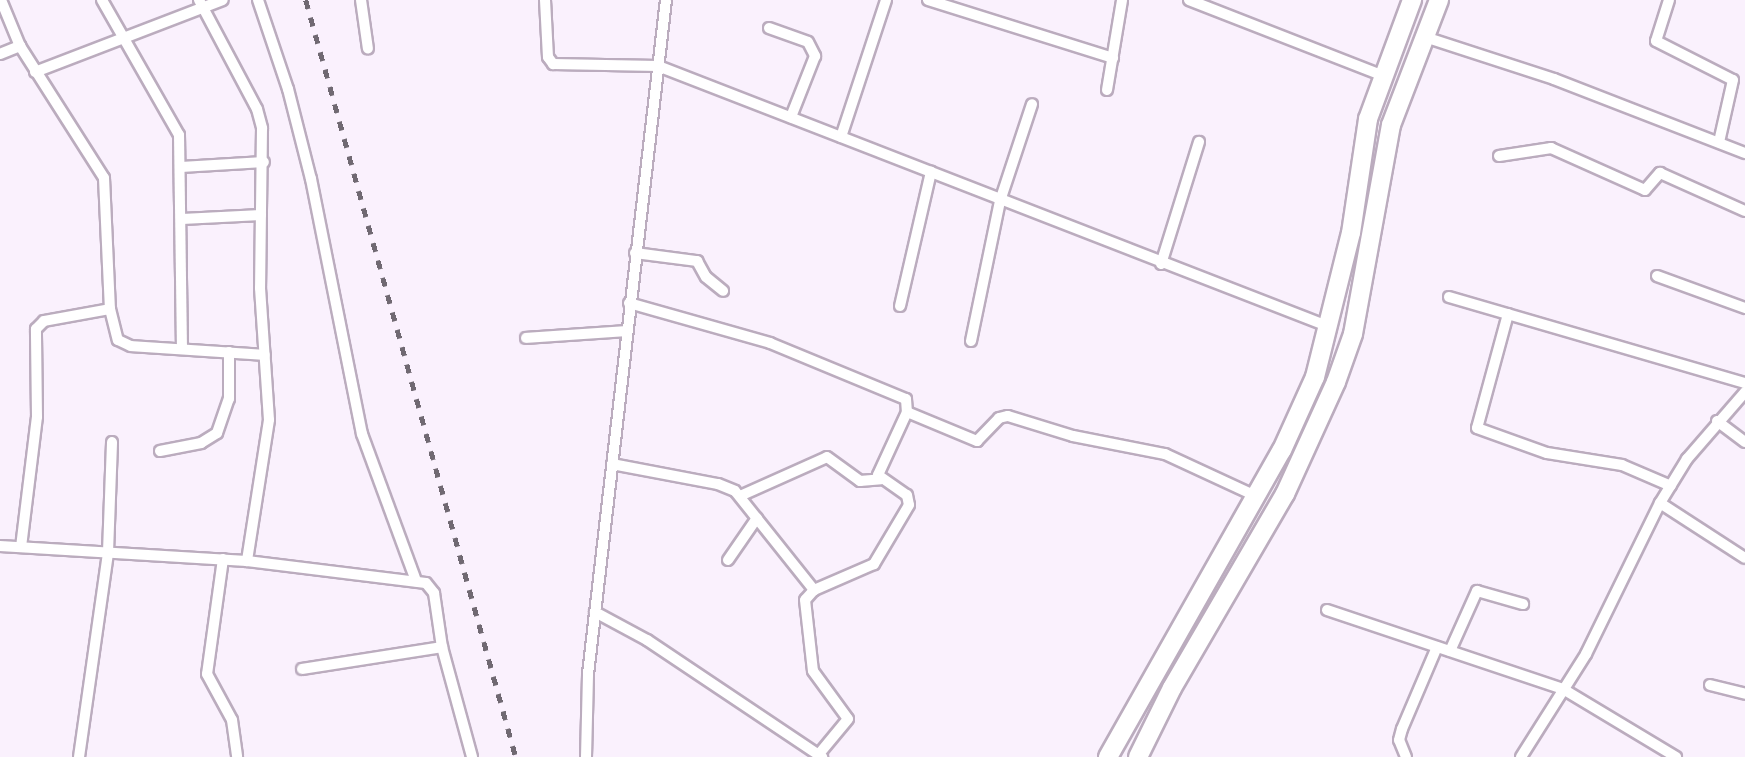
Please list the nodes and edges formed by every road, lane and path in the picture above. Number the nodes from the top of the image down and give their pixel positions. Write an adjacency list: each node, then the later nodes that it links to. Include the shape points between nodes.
1 (1, 0): 22 (street)
2 (102, 0): 21 (street)
3 (223, 0): 16 (street)
4 (258, 0): 82 (street, via 311,179 362,434)
5 (361, 0): 23 (street)
6 (545, 0): 26 (street, via 548,57 553,64)
7 (666, 0): 26 (street)
8 (886, 0): 32 (street)
9 (928, 0): 17 (street)
10 (1122, 0): 25 (street)
11 (1189, 0): 18 (street)
12 (1221, 0): 18 (street)
13 (1412, 0): 28 (main road)
14 (1439, 0): 20 (main road)
15 (1669, 0): 34 (street, via 1656,29 1656,41 1733,80)
16 (201, 4): 21 (street); 37 (street, via 257,109)
17 (954, 4): 25 (street)
18 (1216, 11): 28 (street)
19 (769, 28): 31 (street, via 808,42 815,56)
20 (1422, 36): 34 (street, via 1554,79); 100 (main road, via 1391,125 1353,334 1336,382 1285,494 1178,678)
21 (120, 39): 27 (street); 38 (street, via 177,127)
22 (20, 46): 24 (street); 27 (street)
23 (368, 49)
24 (0, 54)
25 (1113, 58): 29 (street)
26 (658, 66): 31 (street); 44 (street)
27 (35, 72): 52 (street, via 104,178)
28 (1381, 75): 54 (main road, via 1368,120 1351,233)
29 (1107, 90)
30 (1032, 104): 40 (street)
31 (791, 117): 32 (street)
32 (841, 137): 39 (street)
33 (1199, 142): 45 (street)
34 (1719, 142): 35 (street)
35 (1745, 153)
36 (1499, 156): 41 (street, via 1551,148 1645,190 1660,173)
37 (264, 162): 38 (street); 42 (street)
38 (181, 167): 43 (street)
39 (931, 172): 40 (street); 50 (street)
40 (1000, 201): 45 (street); 57 (street)
41 (1745, 211)
42 (261, 215): 43 (street); 60 (street)
43 (182, 219): 58 (street)
44 (635, 253): 47 (street, via 694,260); 49 (street)
45 (1161, 264): 54 (street)
46 (1657, 276): 51 (street)
47 (723, 291)
48 (1449, 297): 53 (street)
49 (629, 303): 55 (street); 63 (street, via 770,343 901,395)
50 (900, 306)
51 (1745, 308)
52 (110, 309): 58 (street, via 118,340); 76 (street, via 44,321 36,330 37,417)
53 (1508, 314): 61 (street); 70 (street, via 1477,428 1547,453 1622,465)
54 (1330, 327): 72 (main road, via 1295,423)
55 (626, 331): 56 (street); 68 (street)
56 (526, 338)
57 (971, 341)
58 (182, 347): 59 (street)
59 (229, 352): 60 (street); 67 (street, via 229,399 217,433 201,443)
60 (265, 355): 81 (street, via 269,420)
61 (1745, 383)
62 (1745, 392): 64 (street)
63 (907, 412): 69 (street, via 878,470); 72 (street, via 977,441 999,418 1008,416 1073,436 1165,454)
64 (1717, 421): 66 (street); 70 (street)
65 (112, 442): 77 (street)
66 (1745, 442)
67 (160, 451)
68 (612, 464): 71 (street, via 718,484); 86 (street)
69 (881, 479): 71 (street, via 860,481 827,457); 83 (street, via 910,499 878,559 867,569)
70 (1671, 486): 73 (street)
71 (740, 496): 74 (street)
72 (1256, 496): 99 (main road)
73 (1660, 503): 78 (street); 92 (street, via 1624,584)
74 (757, 518): 80 (street); 83 (street)
75 (0, 546): 76 (street)
76 (21, 547): 77 (street)
77 (108, 552): 79 (street); 95 (street)
78 (1745, 558)
79 (223, 559): 81 (street); 96 (street, via 207,674 232,720)
80 (728, 560)
81 (247, 561): 82 (street)
82 (416, 581): 87 (street, via 430,586 434,593)
83 (814, 590): 94 (street, via 805,600 811,663 848,719)
84 (1523, 604): 89 (street, via 1477,591)
85 (1327, 610): 88 (street)
86 (595, 612): 94 (street, via 648,640); 98 (street, via 583,727)
87 (442, 647): 90 (street); 97 (street)
88 (1437, 647): 89 (street); 101 (street, via 1399,740)
89 (1450, 651): 92 (street)
90 (302, 669)
91 (1710, 685): 93 (street)
92 (1563, 689): 102 (street); 103 (street)
93 (1745, 694)
94 (820, 756)
95 (79, 757)
96 (237, 757)
97 (472, 757)
98 (586, 757)
99 (1108, 757)
100 (1138, 757)
101 (1406, 757)
102 (1521, 757)
103 (1676, 757)

